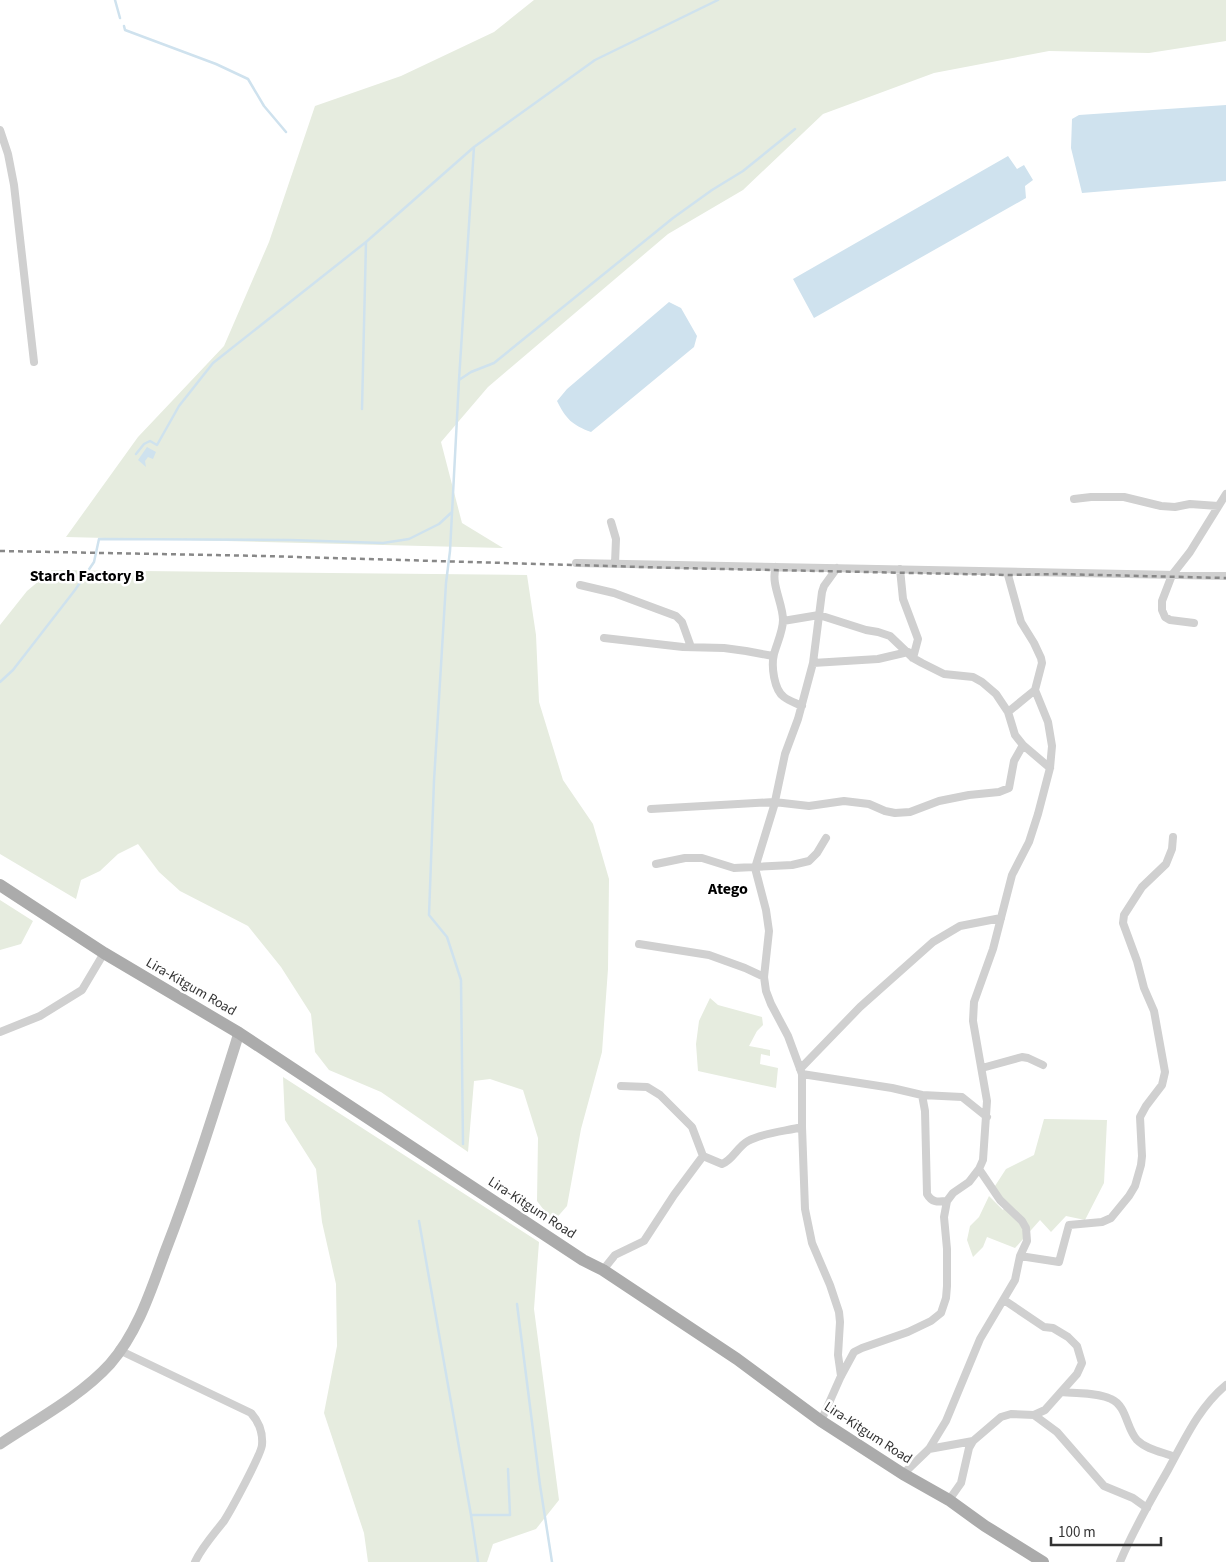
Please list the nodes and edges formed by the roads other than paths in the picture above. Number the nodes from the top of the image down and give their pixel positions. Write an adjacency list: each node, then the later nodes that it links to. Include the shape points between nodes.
1 (0, 130): 2 (street, via 14,184)
2 (34, 362)
3 (1226, 494): 5 (street)
4 (1074, 499): 5 (street, via 1124,497 1161,506)
5 (1218, 506): 13 (street)
6 (611, 522): 8 (street, via 616,538)
7 (576, 563): 8 (street)
8 (615, 563): 9 (street)
9 (776, 567): 10 (street); 17 (street)
10 (837, 568): 11 (street); 16 (street, via 824,586)
11 (900, 569): 12 (street); 21 (street, via 903,599 918,639)
12 (1009, 572): 13 (street); 24 (street, via 1018,615 1042,663)
13 (1172, 575): 14 (street); 18 (street, via 1162,601 1165,617)
14 (1226, 576)
15 (580, 585): 20 (street, via 614,593 676,616 682,622)
16 (819, 615): 17 (street); 21 (street, via 890,636); 23 (street)
17 (783, 621): 22 (street)
18 (1194, 623)
19 (604, 638): 20 (street)
20 (690, 647): 22 (street, via 746,650)
21 (911, 655): 23 (street); 26 (street, via 944,674 973,677 982,682 996,694)
22 (773, 656): 25 (street, via 777,690)
23 (813, 663): 25 (street)
24 (1034, 690): 26 (street); 28 (street, via 1050,730)
25 (802, 706): 29 (street, via 785,754)
26 (1008, 712): 27 (street, via 1015,735)
27 (1023, 746): 28 (street); 29 (street, via 1014,762 1009,788 999,792 939,801 910,812 896,813 869,804 844,801 809,806)
28 (1050, 768): 36 (street, via 1029,842 1012,876)
29 (774, 802): 30 (street); 34 (street)
30 (650, 808)
31 (826, 838): 34 (street, via 809,861)
32 (1173, 838): 52 (street, via 1166,864 1142,887 1124,915 1123,924 1154,1011 1165,1072 1162,1085 1140,1117 1142,1156 1135,1186 1111,1218 1069,1225 1059,1262)
33 (656, 864): 34 (street, via 702,858 734,868)
34 (755, 868): 39 (street, via 769,931)
35 (0, 885): 38 (main road, Lira-Kitgum Road)
36 (1000, 918): 43 (street, via 974,1002 973,1021); 44 (street, via 960,926 932,942 865,1002)
37 (639, 944): 39 (street, via 709,955)
38 (104, 953): 40 (street, via 82,990 40,1016); 41 (main road, Lira-Kitgum Road)
39 (764, 977): 44 (street, via 771,1004)
40 (0, 1032)
41 (239, 1033): 53 (main road, Lira-Kitgum Road, via 583,1260); 55 (street, via 178,1219 146,1303)
42 (1042, 1065): 43 (street, via 1022,1057)
43 (982, 1068): 47 (street)
44 (801, 1071): 46 (street); 48 (street)
45 (621, 1086): 49 (street, via 647,1087 660,1095 692,1127)
46 (922, 1095): 47 (street, via 962,1097); 51 (street, via 927,1194 935,1202)
47 (987, 1117): 50 (street)
48 (802, 1127): 49 (street, via 750,1140 722,1164); 56 (street, via 805,1209 812,1243 839,1312)
49 (704, 1156): 53 (street, via 644,1241 615,1255)
50 (979, 1170): 51 (street); 52 (street, via 1000,1200 1026,1228 1027,1240)
51 (947, 1201): 56 (street, via 944,1218 947,1286 939,1317 856,1351)
52 (1020, 1256): 54 (street, via 1015,1280)
53 (603, 1270): 60 (main road, Lira-Kitgum Road, via 737,1359)
54 (1004, 1300): 58 (street, via 1068,1337 1077,1346 1082,1363); 63 (street, via 980,1339 946,1421)
55 (119, 1350): 62 (street, via 97,1376); 68 (street, via 251,1413 260,1429 262,1448 225,1519)
56 (841, 1376): 60 (street)
57 (1226, 1386): 64 (street, via 1196,1420)
58 (1061, 1392): 59 (street, via 1045,1410); 64 (street, via 1112,1399 1120,1406 1138,1440)
59 (1034, 1415): 61 (street, via 1001,1417); 67 (street, via 1057,1432 1104,1486 1133,1498)
60 (821, 1421): 65 (main road, Lira-Kitgum Road)
61 (973, 1442): 63 (street); 66 (street, via 961,1482)
62 (0, 1444)
63 (929, 1449): 65 (street)
64 (1176, 1456): 67 (street)
65 (903, 1474): 66 (main road, Lira-Kitgum Road)
66 (949, 1500): 69 (main road, Lira-Kitgum Road)
67 (1147, 1508): 70 (street)
68 (195, 1562)
69 (1043, 1562)
70 (1120, 1562)

